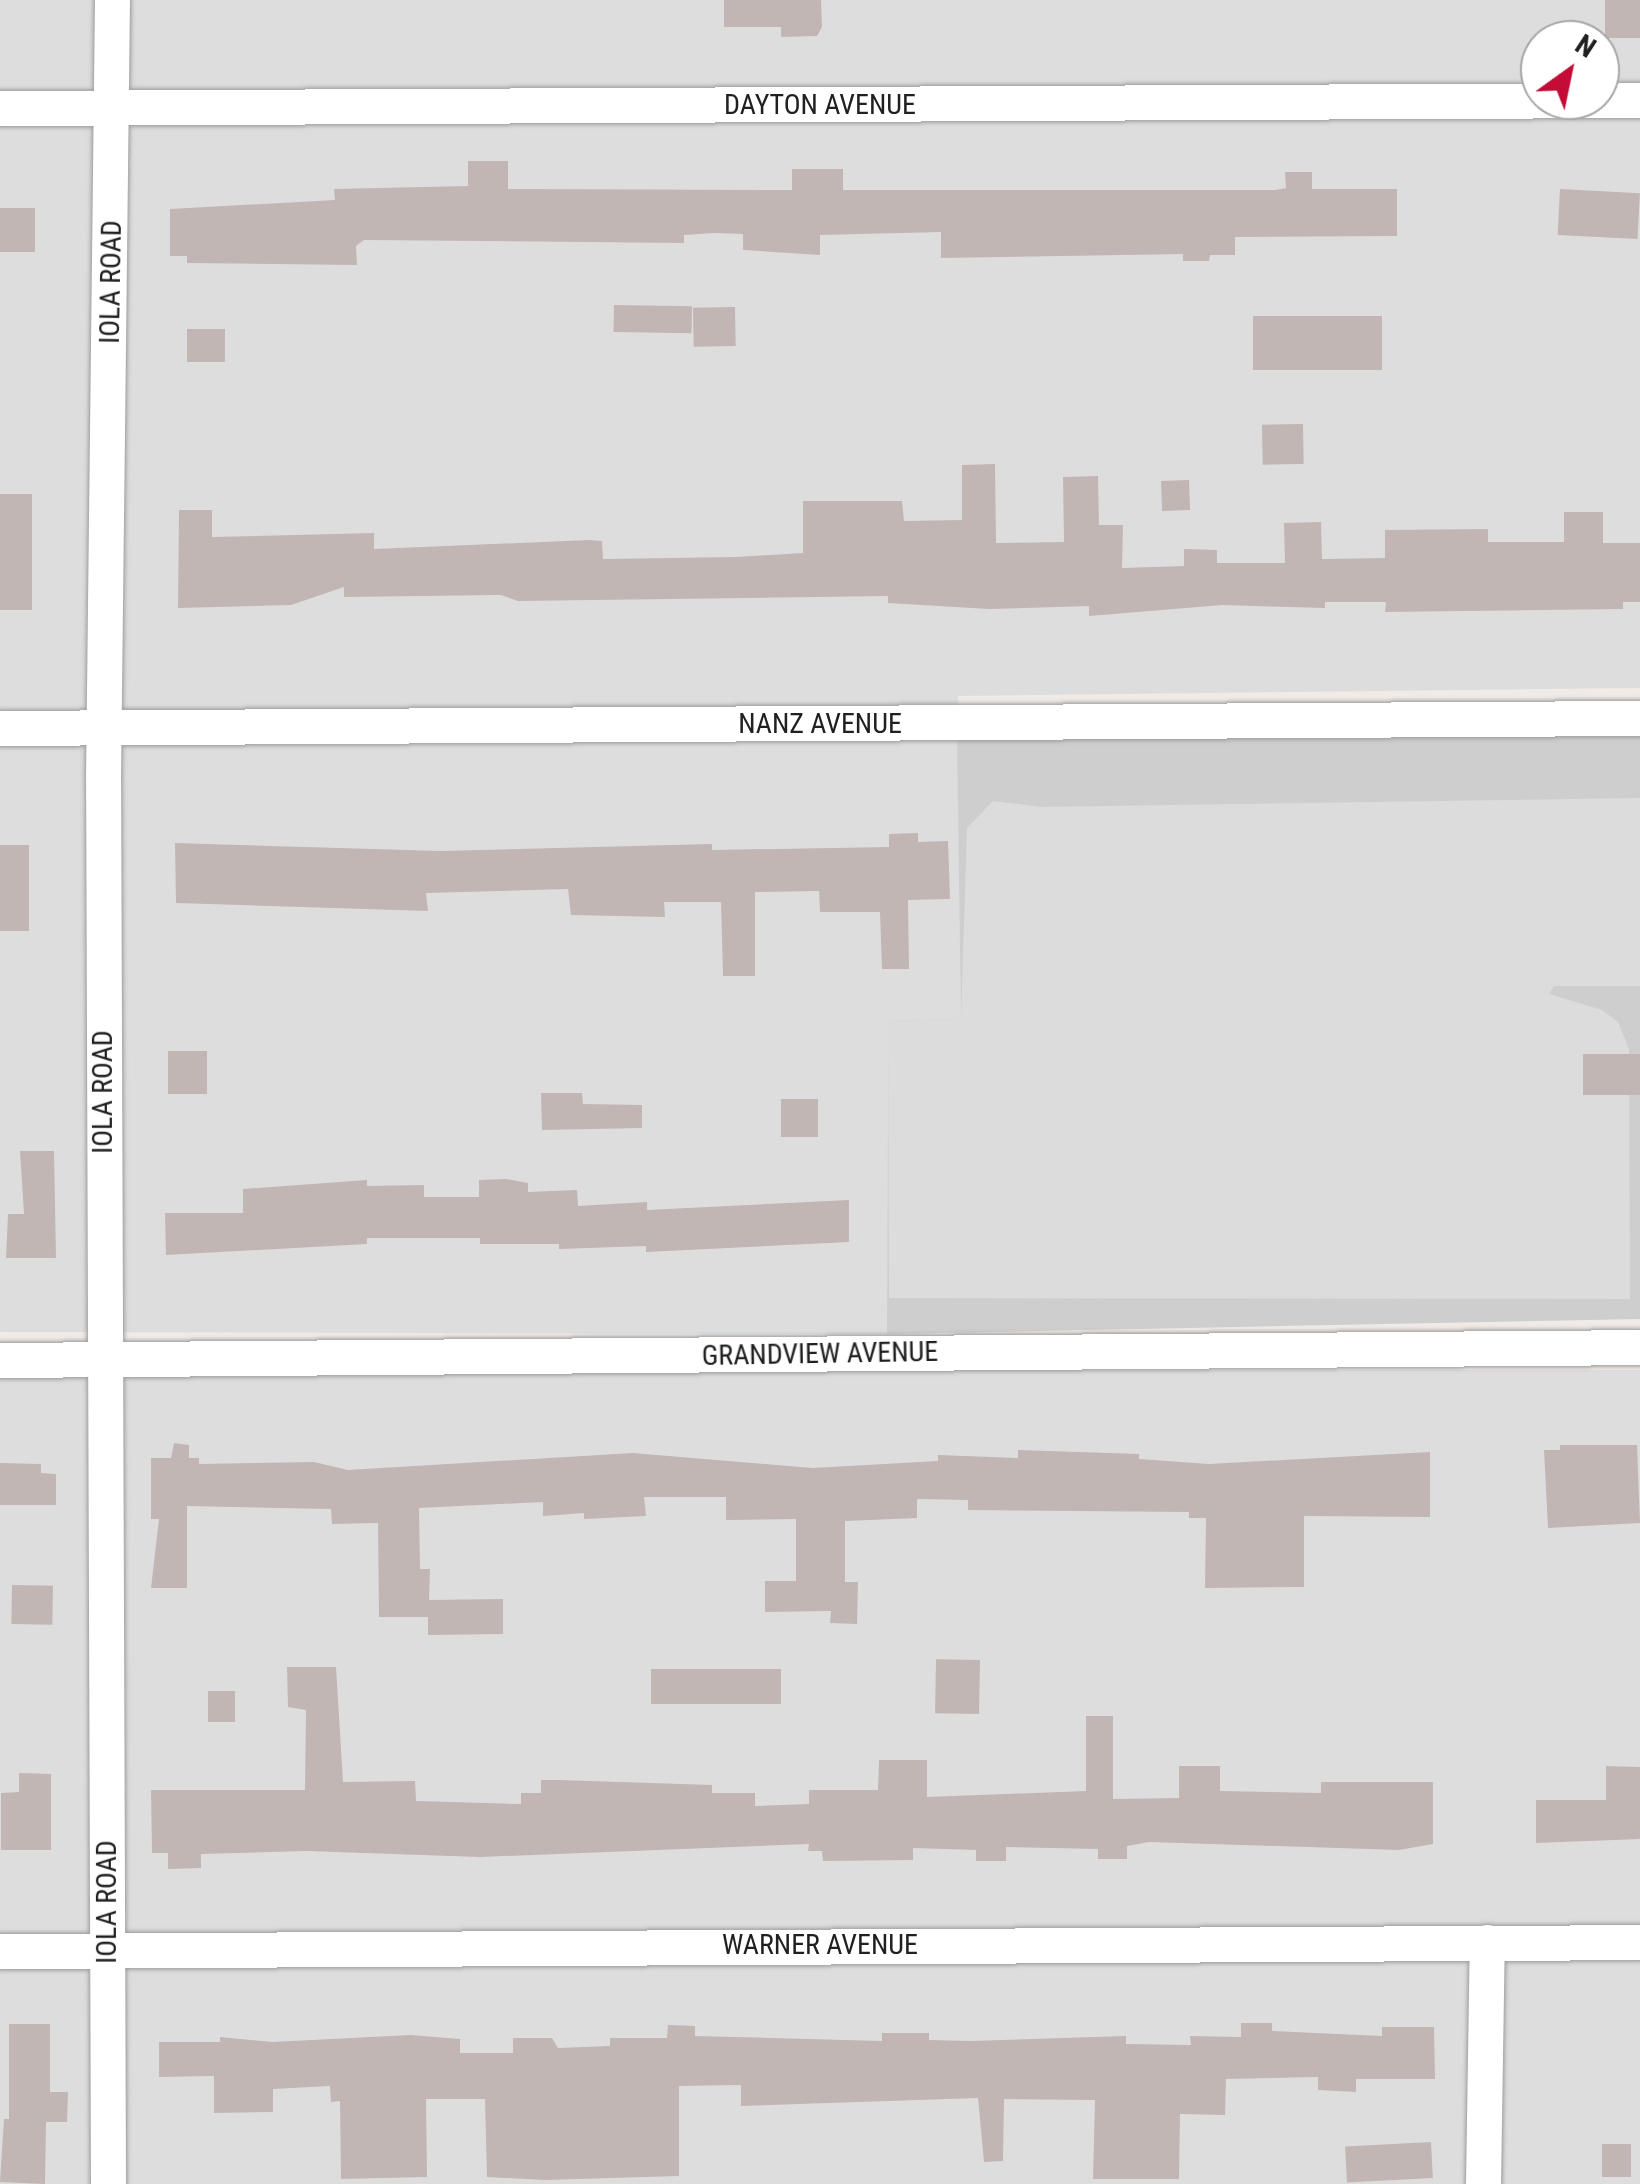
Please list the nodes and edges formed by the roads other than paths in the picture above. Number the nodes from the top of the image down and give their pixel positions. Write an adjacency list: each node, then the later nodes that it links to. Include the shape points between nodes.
1 (112, 0): 4 (street, IOLA ROAD)
2 (1640, 100): 4 (street, DAYTON AVENUE)
3 (0, 108): 4 (street, DAYTON AVENUE)
4 (113, 108): 7 (street, IOLA ROAD)
5 (1640, 718): 7 (street, NANZ AVENUE)
6 (0, 728): 7 (street, NANZ AVENUE)
7 (106, 728): 10 (street, IOLA ROAD)
8 (1640, 1347): 10 (street, GRANDVIEW AVENUE)
9 (0, 1360): 10 (street, GRANDVIEW AVENUE)
10 (105, 1360): 13 (street, IOLA ROAD)
11 (1488, 1942): 12 (street, WARNER AVENUE); 13 (street, WARNER AVENUE); 16 (street)
12 (1640, 1942)
13 (107, 1947): 14 (street, WARNER AVENUE); 15 (street, IOLA ROAD)
14 (0, 1951)
15 (108, 2184)
16 (1483, 2184)

